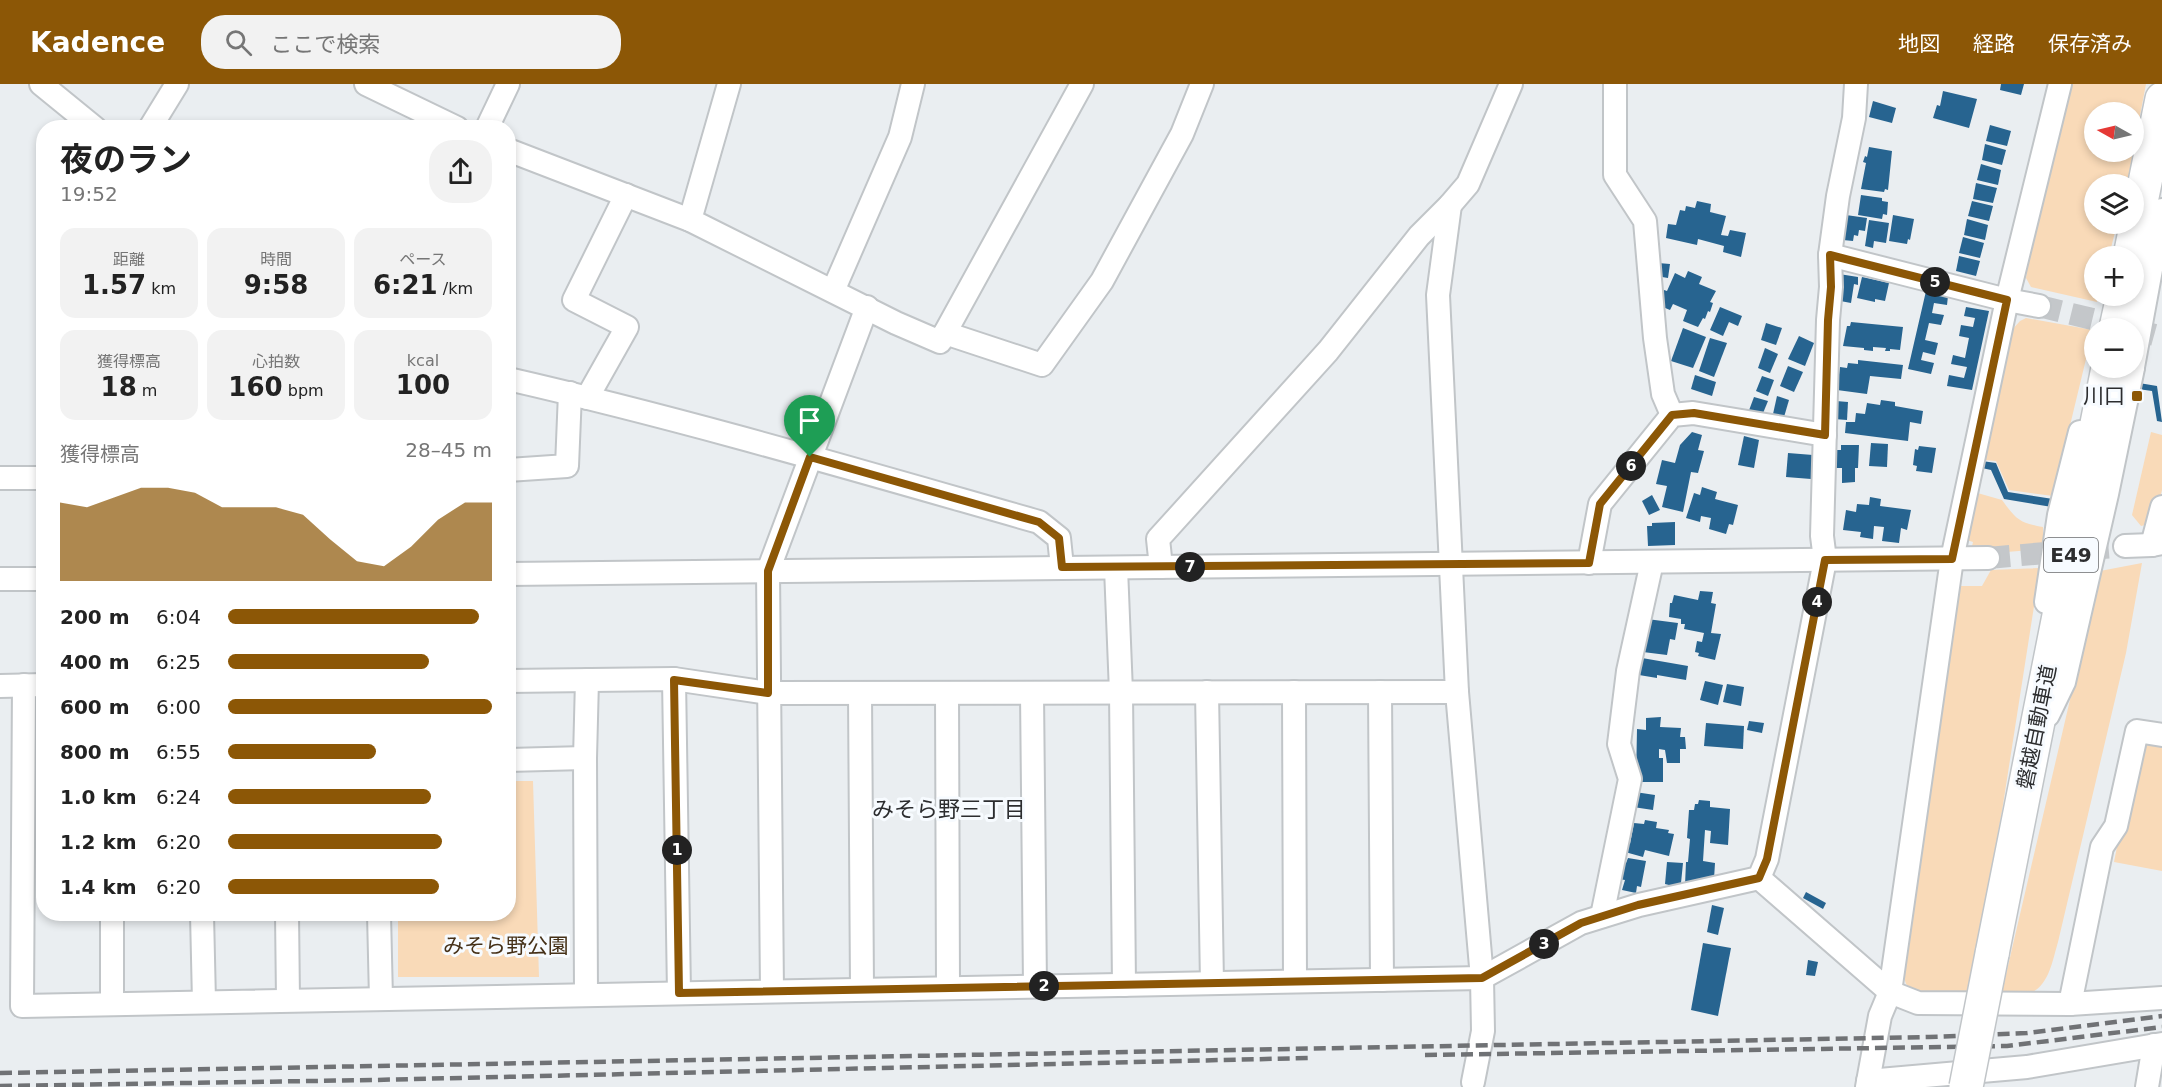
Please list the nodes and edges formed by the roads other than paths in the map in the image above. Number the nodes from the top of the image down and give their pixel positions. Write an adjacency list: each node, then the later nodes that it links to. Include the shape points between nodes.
1 (41, 84): 14 (street)
2 (177, 84): 15 (street)
3 (366, 84): 16 (street)
4 (508, 84): 17 (street)
5 (729, 84): 22 (street)
6 (913, 84): 25 (street, via 900,137)
7 (1082, 84): 30 (street)
8 (1202, 84): 30 (street, via 1182,134 1102,281 1042,365)
9 (1511, 84): 20 (street, via 1468,184)
10 (1615, 84): 36 (street, via 1615,175 1645,221 1655,338 1663,394)
11 (1856, 84): 24 (street, via 1854,118)
12 (2060, 84): 26 (street)
13 (2162, 99): 23 (highway)
14 (85, 120)
15 (155, 120)
16 (440, 120)
17 (491, 120)
18 (516, 153): 19 (street)
19 (626, 195): 22 (street); 35 (street, via 574,300 627,327)
20 (1450, 205): 50 (street, via 1438,295); 52 (street, via 1419,236 1328,351 1158,539)
21 (2162, 210): 29 (street)
22 (690, 220): 25 (street)
23 (2132, 246)
24 (1830, 255): 26 (street); 37 (street)
25 (833, 291): 28 (street)
26 (2007, 300): 27 (street); 46 (street)
27 (2039, 306)
28 (867, 307): 30 (street, via 940,342); 38 (street)
29 (2142, 318)
30 (945, 333)
31 (2102, 378): 76 (street, via 2080,434 2059,515 2022,741)
32 (2104, 378): 73 (highway, 磐越自動車道 / E49)
33 (2131, 378): 73 (street, via 2064,682)
34 (516, 381): 35 (street)
35 (578, 395): 38 (street); 39 (street, via 567,466)
36 (1672, 415): 37 (street, via 1694,413); 49 (street, via 1600,504)
37 (1825, 435): 47 (street)
38 (810, 457): 51 (street, via 1039,522 1059,538); 54 (street)
39 (516, 469)
40 (0, 478): 41 (street)
41 (36, 478)
42 (2162, 507): 43 (street)
43 (2157, 544): 44 (street)
44 (2125, 546)
45 (1988, 558): 46 (street)
46 (1952, 559): 47 (street); 92 (street)
47 (1825, 560): 48 (street); 77 (street, via 1767,859)
48 (1652, 562): 49 (street); 78 (street, via 1628,670 1619,744 1630,779)
49 (1589, 563): 50 (street)
50 (1450, 564): 52 (street); 66 (street)
51 (1062, 567): 53 (street); 54 (street)
52 (1161, 567): 53 (street)
53 (1116, 568): 71 (street)
54 (768, 571): 55 (street); 67 (street)
55 (516, 574)
56 (0, 579): 57 (street)
57 (36, 579)
58 (587, 680): 59 (street); 60 (street); 74 (street)
59 (674, 680): 67 (street); 93 (street)
60 (516, 681)
61 (34, 685): 62 (street); 99 (street, via 22,1006)
62 (0, 686)
63 (1207, 692): 64 (street); 71 (street); 86 (street)
64 (1294, 692): 65 (street); 85 (street)
65 (1380, 692): 66 (street); 84 (street)
66 (1457, 692): 83 (street)
67 (768, 693): 68 (street); 91 (street)
68 (860, 693): 69 (street); 90 (street)
69 (947, 693): 70 (street); 89 (street)
70 (1032, 693): 71 (street); 88 (street)
71 (1121, 693): 87 (street)
72 (2162, 735): 100 (street, via 2137,731 2116,826 2102,847)
73 (2034, 742): 76 (highway, 磐越自動車道 / E49)
74 (585, 758): 75 (street); 94 (street)
75 (516, 760)
76 (2017, 830): 105 (highway, 磐越自動車道 / E49, bridge)
77 (1759, 878): 78 (street); 92 (street)
78 (1602, 916): 83 (street, via 1581,923)
79 (112, 921): 99 (street)
80 (202, 921): 98 (street)
81 (287, 921): 97 (street)
82 (379, 921): 96 (street)
83 (1482, 978): 84 (street); 103 (street, via 1483,1031)
84 (1382, 980): 85 (street)
85 (1295, 981): 86 (street)
86 (1212, 983): 87 (street)
87 (1124, 985): 88 (street)
88 (1035, 986): 89 (street)
89 (948, 988): 90 (street)
90 (862, 990): 91 (street)
91 (772, 991): 93 (street)
92 (1890, 992): 100 (street, via 1918,1003); 104 (street, via 1880,1016)
93 (679, 993): 94 (street)
94 (586, 995): 96 (street)
95 (2162, 998): 100 (street)
96 (381, 999): 97 (street)
97 (288, 1000): 98 (street)
98 (204, 1002): 99 (street)
99 (112, 1004)
100 (2070, 1004)
101 (2158, 1044): 102 (street); 106 (street)
102 (2027, 1077): 104 (street)
103 (1473, 1082)
104 (1868, 1084)
105 (1966, 1087)
106 (2147, 1087)

